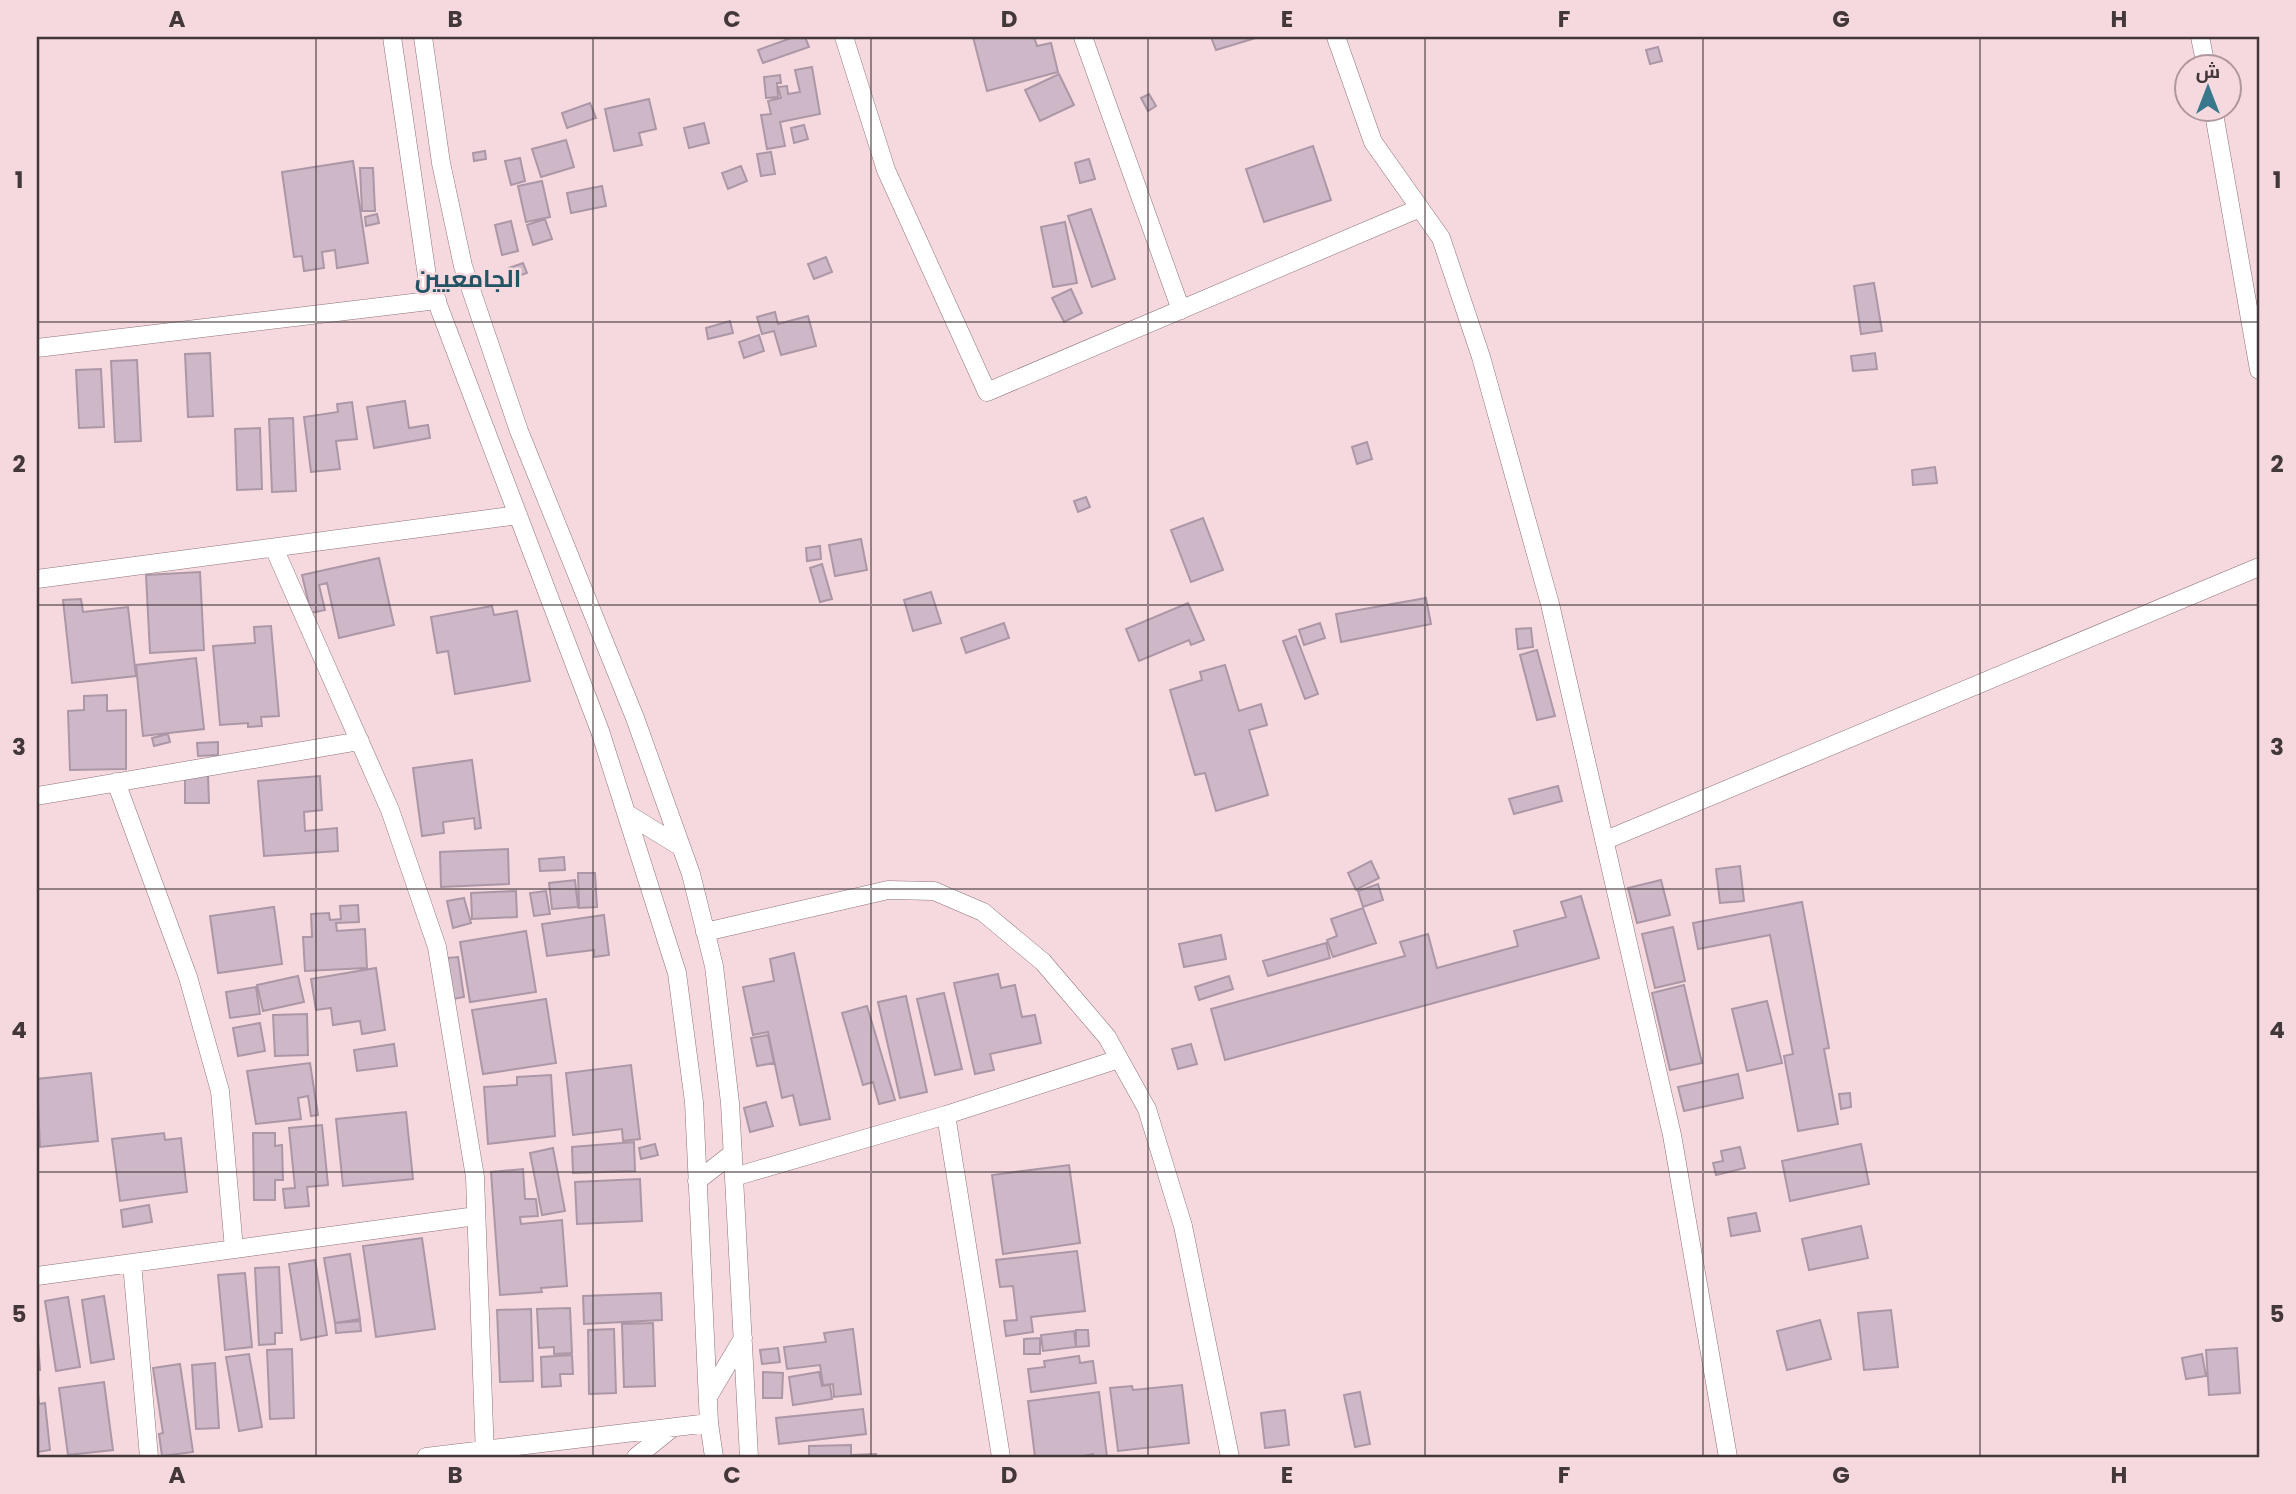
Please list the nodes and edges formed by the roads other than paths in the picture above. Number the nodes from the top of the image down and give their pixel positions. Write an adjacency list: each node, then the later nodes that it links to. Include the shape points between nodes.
1 (392, 37): 8 (street, via 428,276)
2 (423, 37): 21 (street, via 441,163 463,266 519,431 635,718)
3 (844, 37): 9 (street, via 886,170 988,392)
4 (1083, 37): 9 (street)
5 (1336, 37): 7 (street, via 1373,142)
6 (2215, 122): 11 (street)
7 (1420, 208): 9 (street); 20 (street, via 1441,238 1481,358 1550,604)
8 (437, 300): 10 (street); 12 (street)
9 (1181, 310)
10 (37, 348)
11 (2259, 370)
12 (518, 515): 13 (street); 19 (street)
13 (274, 548): 15 (street); 16 (street)
14 (2259, 567): 20 (street)
15 (37, 579)
16 (360, 741): 17 (street); 28 (street, via 390,810 437,947 475,1177)
17 (116, 782): 18 (street); 29 (street, via 188,977 220,1091)
18 (37, 796)
19 (626, 813): 21 (street); 27 (street, via 677,973 694,1102)
20 (1606, 840): 44 (street, via 1672,1135)
21 (681, 847): 22 (street)
22 (705, 932): 23 (street, via 888,890 934,891 983,912 1042,962 1107,1037); 25 (street, via 714,966)
23 (1119, 1059): 24 (street); 43 (street, via 1147,1109 1183,1226)
24 (946, 1115): 26 (street); 42 (street)
25 (733, 1153): 26 (street); 27 (street)
26 (734, 1177): 32 (street)
27 (698, 1181): 33 (street)
28 (476, 1216): 29 (street); 36 (street)
29 (234, 1249): 30 (street)
30 (132, 1263): 31 (street); 37 (street)
31 (37, 1276)
32 (743, 1338): 33 (street); 41 (street)
33 (708, 1397): 34 (street)
34 (709, 1423): 35 (street); 40 (street)
35 (672, 1428): 36 (street); 39 (street)
36 (485, 1454): 38 (street)
37 (149, 1457)
38 (426, 1457)
39 (636, 1457)
40 (714, 1457)
41 (749, 1457)
42 (1001, 1457)
43 (1230, 1457)
44 (1728, 1457)

